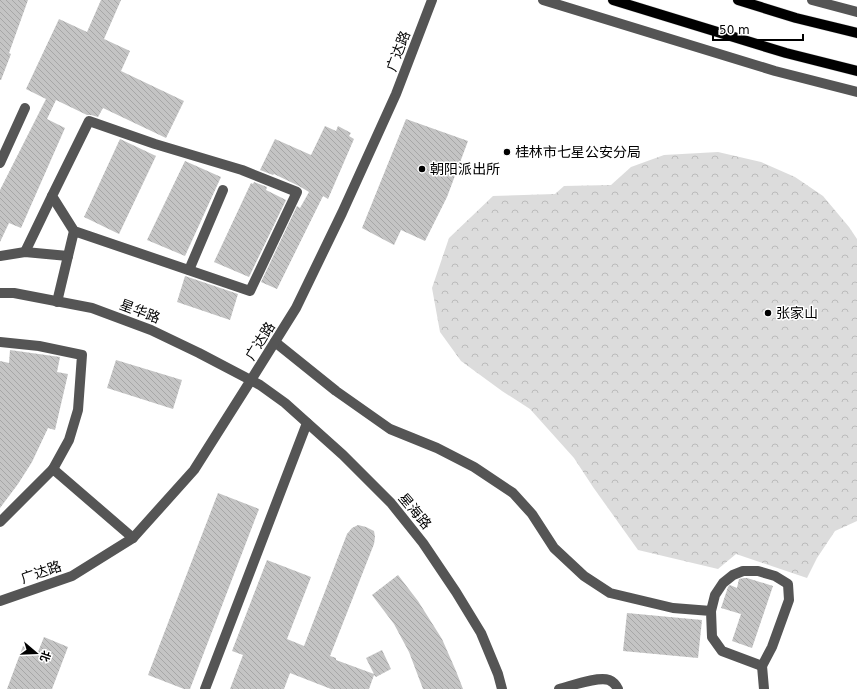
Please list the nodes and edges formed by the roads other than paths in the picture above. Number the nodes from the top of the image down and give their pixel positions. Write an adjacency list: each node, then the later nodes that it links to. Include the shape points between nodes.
1 (432, 0): 22 (street, 广达路, via 396,94 342,214 296,308)
2 (543, 0): 9 (street, via 775,71)
3 (613, 0): 8 (main road, via 786,53)
4 (738, 0): 7 (main road)
5 (812, 0): 6 (street)
6 (857, 12)
7 (857, 33)
8 (857, 71)
9 (857, 92)
10 (25, 108): 11 (street)
11 (0, 163)
12 (223, 190): 18 (street)
13 (52, 196): 14 (street); 15 (street); 18 (street, via 89,122 242,170 297,192 250,291)
14 (74, 231): 17 (street); 18 (street)
15 (25, 252): 16 (street); 17 (street)
16 (0, 256)
17 (68, 256): 20 (street)
18 (189, 270)
19 (0, 293): 20 (street, 星华路, via 14,293)
20 (57, 302): 23 (street, 星华路, via 92,308 151,330)
21 (0, 342): 25 (street, via 39,346 82,355 78,410 69,440)
22 (275, 342): 23 (street, 广达路); 29 (street, via 336,391 390,429 437,448 474,467 513,493 532,514 554,548 584,576 610,593 672,608)
23 (256, 383): 24 (street, 星海路, via 285,403); 27 (street, 广达路, via 194,470)
24 (307, 423): 31 (street); 32 (street, 星海路, via 390,503 423,543 481,633)
25 (53, 469): 26 (street); 27 (street)
26 (0, 522)
27 (133, 538): 28 (street, 广达路, via 72,576)
28 (0, 601)
29 (711, 611): 30 (street, via 712,637 722,651); 30 (street, via 715,595 733,574 758,571 775,576 788,584 789,600 772,647)
30 (762, 666): 35 (street)
31 (205, 689)
32 (502, 689)
33 (560, 689): 34 (street, via 606,679)
34 (618, 689)
35 (764, 689)

